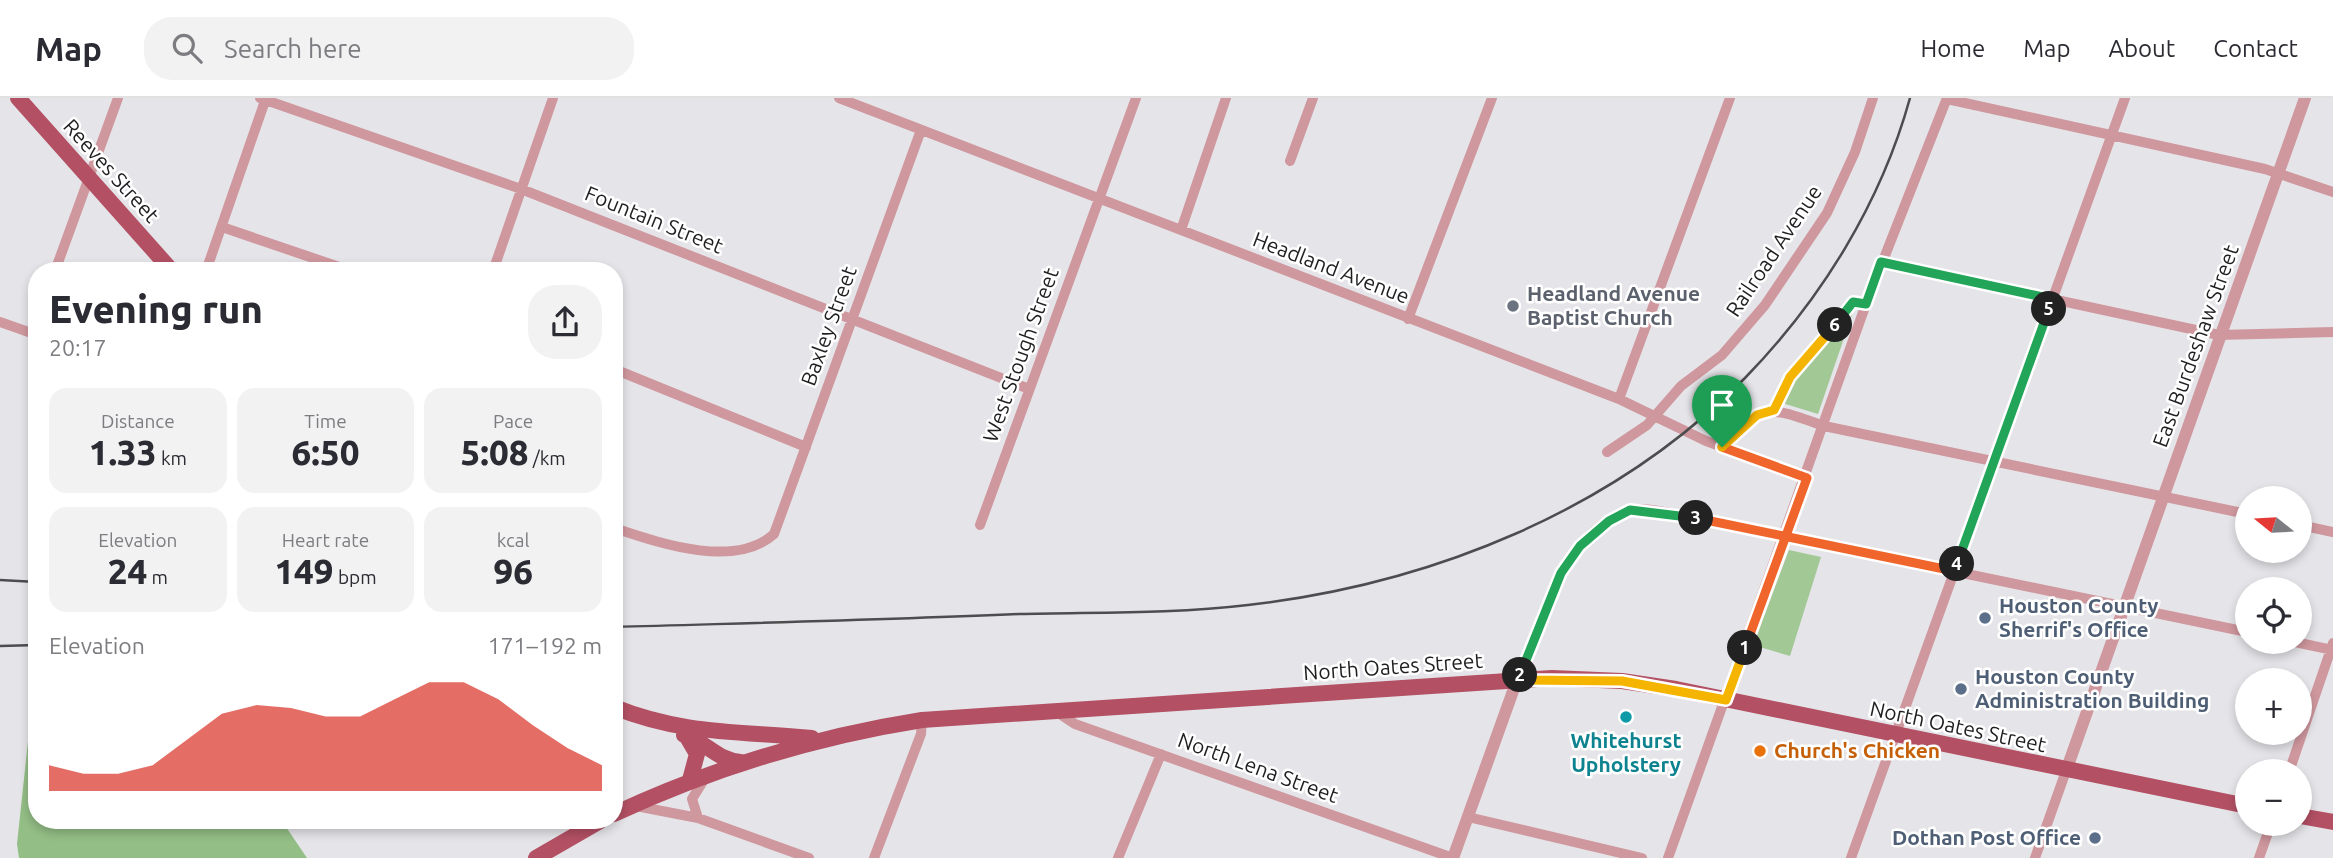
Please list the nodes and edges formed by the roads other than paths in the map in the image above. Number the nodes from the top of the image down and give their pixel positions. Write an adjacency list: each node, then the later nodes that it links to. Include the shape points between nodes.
1 (18, 98): 19 (main road, Reeves Street)
2 (118, 98): 19 (street)
3 (553, 98): 20 (street)
4 (839, 98): 15 (street, Headland Avenue)
5 (1136, 98): 22 (street, West Stough Street)
6 (1226, 98): 24 (street)
7 (1313, 98): 17 (street)
8 (1492, 98): 33 (street)
9 (1730, 98): 41 (street)
10 (1873, 98): 43 (street, Railroad Avenue, via 1840,186 1795,262 1744,332)
11 (2125, 98): 16 (street)
12 (2305, 98): 18 (street, East Burdeshaw Street)
13 (264, 99): 20 (street, Fountain Street); 23 (street)
14 (1947, 99): 16 (street); 30 (street)
15 (921, 130): 22 (street, Headland Avenue); 34 (street, Baxley Street)
16 (2112, 135): 18 (street); 31 (street)
17 (1290, 161)
18 (2278, 172): 21 (street); 38 (street, East Burdeshaw Street)
19 (89, 177): 25 (street); 26 (main road, Reeves Street)
20 (521, 188): 29 (street); 34 (street, Fountain Street)
21 (2333, 192)
22 (1099, 198): 24 (street, Headland Avenue); 40 (street, West Stough Street)
23 (222, 228): 27 (street); 28 (street)
24 (1181, 230): 33 (street, Headland Avenue)
25 (58, 262)
26 (164, 262)
27 (209, 262)
28 (324, 262)
29 (496, 262)
30 (1881, 262): 31 (street); 32 (street)
31 (2052, 299): 38 (street); 48 (street)
32 (1866, 304): 42 (street, via 1853,302 1790,377); 44 (street)
33 (1408, 318): 41 (street, Headland Avenue)
34 (852, 320): 40 (street, Fountain Street); 45 (street, Baxley Street)
35 (0, 322): 36 (street)
36 (28, 329)
37 (2333, 332): 38 (street)
38 (2219, 335): 50 (street, East Burdeshaw Street)
39 (623, 373): 45 (street)
40 (1029, 389): 52 (street, West Stough Street)
41 (1619, 399): 43 (street, Headland Avenue)
42 (1774, 410): 44 (street); 46 (street, via 1757,415)
43 (1656, 414): 46 (street, Headland Avenue); 47 (street, Railroad Avenue)
44 (1824, 426): 48 (street); 49 (street)
45 (806, 447): 54 (street, Baxley Street, via 774,534 748,548 674,548)
46 (1722, 447): 49 (street, Headland Avenue)
47 (1607, 452)
48 (1994, 462): 50 (street); 57 (street)
49 (1807, 478): 56 (street)
50 (2162, 497): 51 (street); 58 (street, East Burdeshaw Street)
51 (2235, 512)
52 (980, 525)
53 (2312, 528): 55 (street)
54 (623, 531)
55 (2333, 532)
56 (1786, 536): 57 (street); 62 (street, via 1661,512 1630,510 1609,521 1580,546 1561,573); 63 (street)
57 (1954, 571): 58 (street); 70 (street)
58 (2123, 607): 59 (street); 75 (street, East Burdeshaw Street)
59 (2235, 630)
60 (2312, 645): 61 (street)
61 (2332, 648): 73 (street)
62 (1517, 680): 63 (main road, North Oates Street, via 1622,681); 64 (main road, North Oates Street); 80 (street)
63 (1726, 700): 70 (main road, North Oates Street); 92 (street)
64 (1053, 709): 66 (main road, North Oates Street); 72 (street, North Lena Street, via 1075,724)
65 (623, 711): 67 (main road)
66 (922, 720): 71 (main road, North Oates Street); 88 (street, via 921,734)
67 (649, 721): 68 (main road); 69 (main road)
68 (704, 731): 71 (main road); 74 (main road, via 721,743)
69 (685, 735): 74 (main road, via 695,738); 76 (main road, via 697,754)
70 (1894, 736): 75 (main road, North Oates Street); 93 (street)
71 (825, 739): 74 (main road)
72 (1161, 754): 89 (street); 90 (street, North Lena Street)
73 (2294, 759)
74 (718, 767): 76 (main road); 81 (street, via 692,799)
75 (2066, 771): 77 (main road, North Oates Street); 94 (street)
76 (690, 780): 78 (main road)
77 (2235, 804)
78 (632, 805): 79 (main road); 81 (street)
79 (623, 810)
80 (1468, 817): 90 (street); 91 (street)
81 (698, 818): 87 (street)
82 (2312, 818): 83 (main road)
83 (2333, 822)
84 (586, 829): 86 (main road)
85 (2267, 836): 95 (street)
86 (536, 858)
87 (809, 858)
88 (874, 858)
89 (1118, 858)
90 (1453, 858)
91 (1642, 858)
92 (1668, 858)
93 (1851, 858)
94 (2035, 858)
95 (2259, 858)

